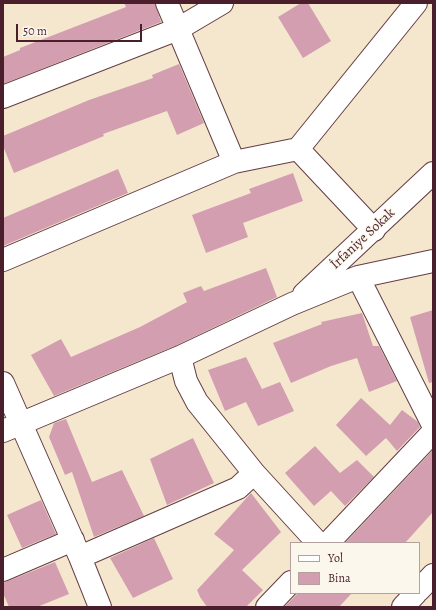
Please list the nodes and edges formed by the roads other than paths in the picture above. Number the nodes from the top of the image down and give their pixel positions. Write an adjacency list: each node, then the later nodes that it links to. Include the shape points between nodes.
1 (167, 3): 4 (street)
2 (222, 3): 4 (street)
3 (416, 3): 6 (street)
4 (178, 29): 5 (street); 7 (street)
5 (3, 97)
6 (298, 148): 7 (street); 9 (street)
7 (234, 162): 10 (street)
8 (433, 173): 9 (street, İrfaniye Sokak)
9 (374, 230): 13 (street, İrfaniye Sokak)
10 (3, 260)
11 (433, 261): 12 (street)
12 (358, 277): 13 (street); 16 (street)
13 (292, 304): 14 (street)
14 (180, 357): 17 (street); 19 (street, via 186,381 197,402)
15 (3, 383): 17 (street)
16 (433, 425)
17 (12, 428): 22 (street)
18 (433, 432): 21 (street)
19 (254, 473): 20 (street); 22 (street, via 238,488)
20 (317, 542)
21 (329, 542)
22 (77, 549): 23 (street); 28 (street)
23 (3, 570)
24 (433, 575): 26 (street)
25 (290, 583): 29 (street)
26 (420, 589)
27 (415, 594): 30 (street)
28 (100, 607)
29 (267, 607)
30 (403, 607)

